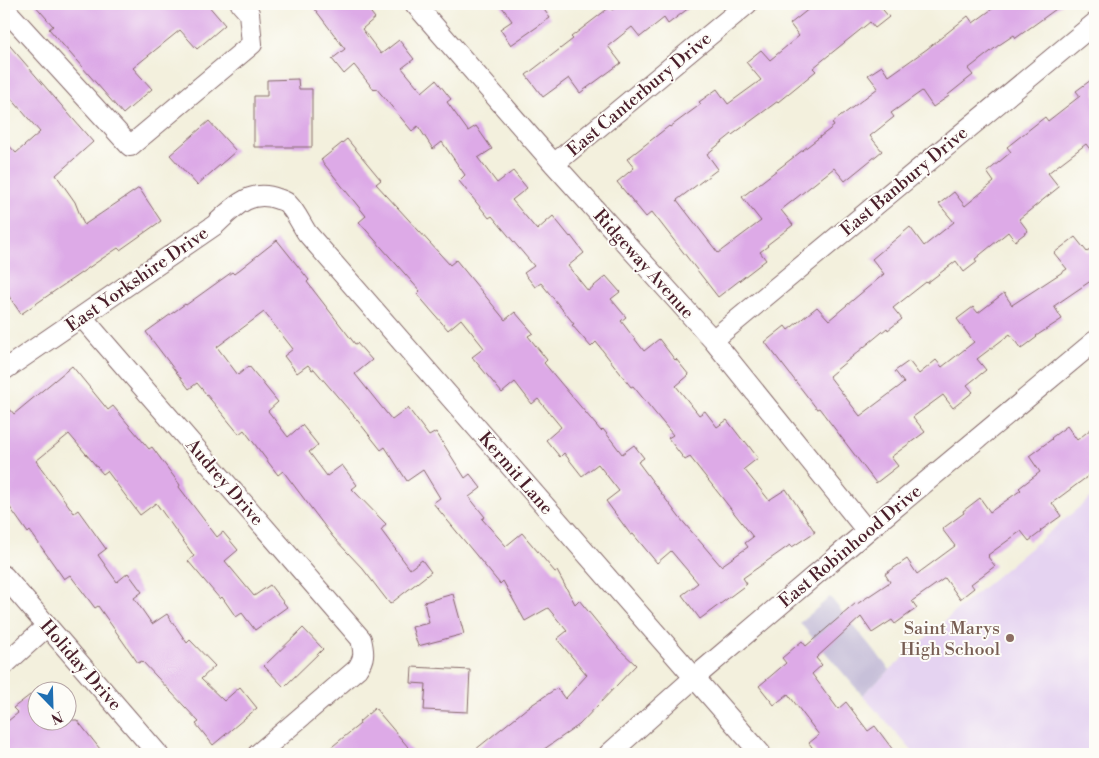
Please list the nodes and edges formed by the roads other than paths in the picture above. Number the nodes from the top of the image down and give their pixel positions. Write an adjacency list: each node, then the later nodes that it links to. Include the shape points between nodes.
1 (241, 4): 4 (street, via 249,12 252,44 130,146)
2 (415, 4): 6 (street, Ridgeway Avenue)
3 (747, 4): 6 (street, East Canterbury Drive)
4 (4, 8)
5 (1095, 23): 9 (street, East Banbury Drive)
6 (554, 164): 9 (street, Ridgeway Avenue)
7 (271, 196): 8 (street, East Yorkshire Drive, via 249,198 235,206 215,225); 16 (street, Kermit Lane, via 287,202 307,233)
8 (82, 317): 11 (street, East Yorkshire Drive); 18 (street, Audrey Drive, via 360,639 364,649 357,669)
9 (713, 340): 12 (street, Ridgeway Avenue)
10 (1095, 341): 12 (street, East Robinhood Drive)
11 (4, 370)
12 (867, 530): 16 (street, East Robinhood Drive)
13 (4, 576): 14 (street, Holiday Drive)
14 (47, 626): 15 (street); 17 (street, Holiday Drive)
15 (4, 665)
16 (694, 678): 19 (street, East Robinhood Drive); 20 (street, Kermit Lane)
17 (158, 754)
18 (258, 754)
19 (609, 754)
20 (761, 754)

